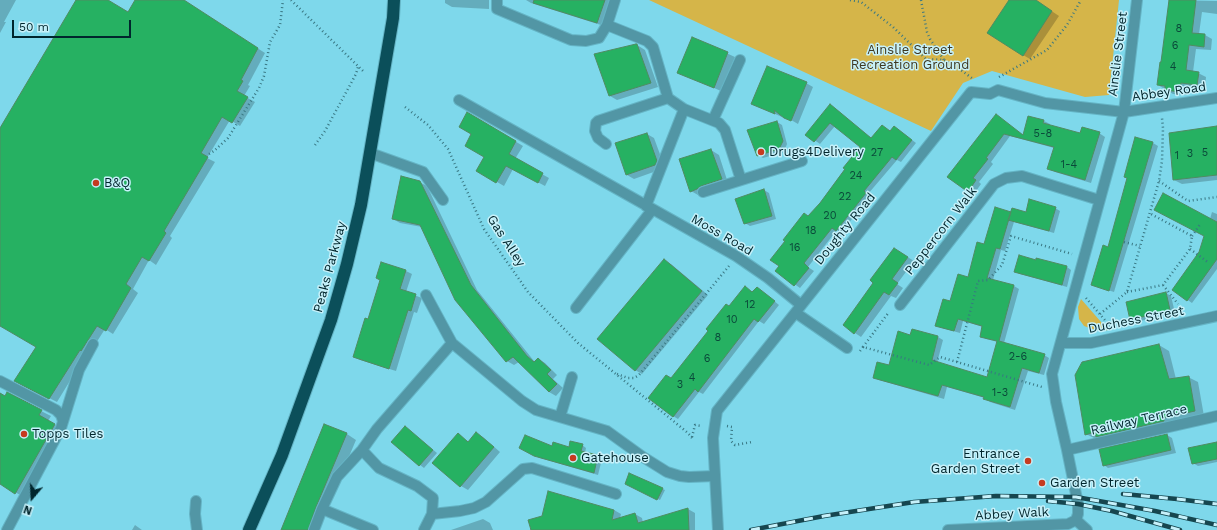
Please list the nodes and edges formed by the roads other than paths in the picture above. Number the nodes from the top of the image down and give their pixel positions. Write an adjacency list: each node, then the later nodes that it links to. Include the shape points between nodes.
1 (394, 0): 14 (highway, Peaks Parkway)
2 (497, 0): 5 (street, via 497,8 571,40 586,41 599,38)
3 (615, 0): 5 (street)
4 (1137, 0): 11 (street, Ainslie Street)
5 (607, 26): 7 (street, via 647,41 653,46)
6 (740, 60): 12 (street)
7 (668, 98): 10 (street); 13 (street, via 598,121 595,131 598,138)
8 (1217, 98): 11 (street, Abbey Road)
9 (459, 100): 20 (street, Moss Road)
10 (684, 109): 12 (street); 20 (street)
11 (1124, 112): 19 (street); 24 (street, Doughty Road, via 1045,102 998,90 990,94 971,92)
12 (713, 120): 16 (street, via 725,130)
13 (606, 144)
14 (370, 153): 18 (street, via 423,172); 45 (highway, Peaks Parkway, via 361,205 331,320 282,455)
15 (802, 161): 16 (street)
16 (741, 180): 17 (street)
17 (703, 192)
18 (443, 200)
19 (1099, 200): 22 (street, Peppercorn Walk, via 1022,176 1006,178 994,184); 27 (street)
20 (649, 208): 23 (street); 24 (street, Moss Road, via 736,256 768,278)
21 (426, 296): 26 (street)
22 (900, 305)
23 (576, 308)
24 (799, 309): 29 (street, Moss Road); 37 (street, Doughty Road, via 717,411 713,438)
25 (1217, 316): 27 (street, Duchess Street, via 1091,343)
26 (452, 343): 33 (street, via 522,401 536,410); 35 (street, via 377,429)
27 (1060, 343): 36 (street, via 1052,374)
28 (93, 344): 34 (street, via 79,370)
29 (847, 348)
30 (572, 377): 33 (street)
31 (0, 381): 34 (street, via 56,410)
32 (1217, 416): 36 (street, Railway Terrace)
33 (560, 417): 37 (street, via 607,431 667,472 689,477)
34 (64, 421): 43 (street)
35 (362, 450): 40 (street, via 337,477); 41 (street, via 379,468 417,486 433,498)
36 (1067, 450): 42 (street, via 1078,504)
37 (715, 476): 49 (street, Doughty Road)
38 (616, 494): 41 (street, via 532,468 523,469 486,502 474,508)
39 (196, 501): 44 (street)
40 (322, 509): 46 (street); 47 (street)
41 (432, 514): 48 (street)
42 (1076, 520): 50 (street, Abbey Walk, via 1068,524); 51 (street)
43 (7, 530)
44 (197, 530)
45 (249, 530)
46 (314, 530)
47 (373, 530)
48 (424, 530)
49 (718, 530)
50 (948, 530)
51 (1087, 530)

